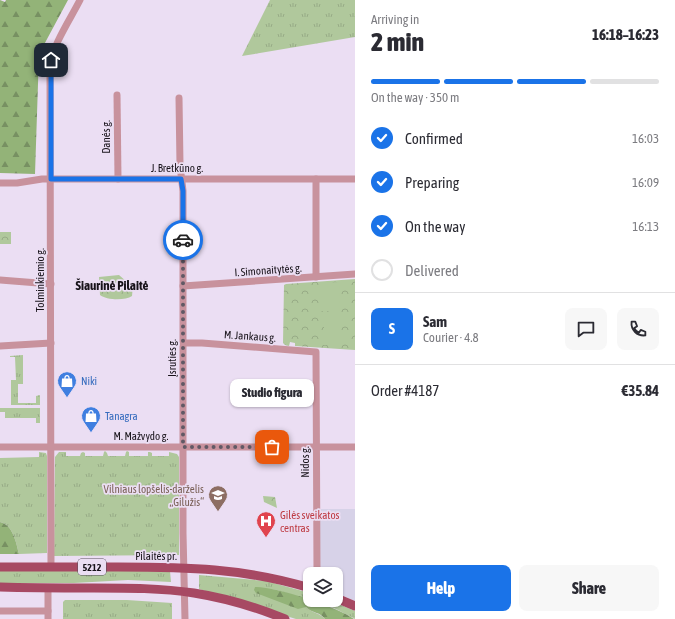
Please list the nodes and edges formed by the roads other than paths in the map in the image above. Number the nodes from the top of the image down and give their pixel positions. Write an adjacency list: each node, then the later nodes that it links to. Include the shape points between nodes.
1 (80, 0): 4 (street, Tolminkiemio g., via 51,60)
2 (117, 95): 5 (street, Danės g.)
3 (179, 98): 6 (street, Įsruties g.)
4 (51, 179): 5 (street, J. Bretkūno g.); 9 (street, J. Bretkūno g.); 13 (street, Tolminkiemio g.)
5 (118, 179): 6 (street, J. Bretkūno g.)
6 (181, 179): 7 (street, J. Bretkūno g.); 14 (street, Įsruties g.)
7 (316, 179): 8 (street, J. Bretkūno g.); 11 (street)
8 (355, 179)
9 (0, 183)
10 (355, 274): 11 (street, I. Simonaitytės g.)
11 (316, 277): 14 (street, I. Simonaitytės g.)
12 (0, 280): 13 (street)
13 (51, 284): 15 (street, Tolminkiemio g.)
14 (183, 286): 16 (street, Įsruties g.)
15 (51, 343): 17 (street); 20 (street, Tolminkiemio g.)
16 (183, 343): 18 (street, M. Jankaus g.); 21 (street, Įsruties g.)
17 (0, 346)
18 (316, 352): 22 (street, Nidos g.)
19 (0, 447): 20 (street, M. Mažvydo g.)
20 (51, 447): 21 (street, M. Mažvydo g.); 25 (street, Tolminkiemio g.)
21 (183, 447): 22 (street, M. Mažvydo g.); 27 (street, Įsruties g.)
22 (316, 447): 23 (street, M. Mažvydo g.); 26 (street, Nidos g.)
23 (355, 447)
24 (0, 567): 25 (main road, Pilaitės pr. / 5212)
25 (51, 567): 27 (main road, Pilaitės pr. / 5212)
26 (317, 567)
27 (184, 568): 28 (main road, Pilaitės pr. / 5212, via 242,573); 31 (street, Įsruties g.)
28 (303, 586)
29 (0, 587): 30 (main road, 5212)
30 (48, 588): 31 (main road, 5212, via 132,588); 35 (street)
31 (184, 592): 37 (street, Įsruties g.); 38 (main road, 5212, via 242,604)
32 (343, 601): 33 (main road)
33 (355, 606)
34 (0, 611): 35 (street)
35 (48, 611): 36 (street)
36 (48, 619)
37 (185, 619)
38 (285, 619)

